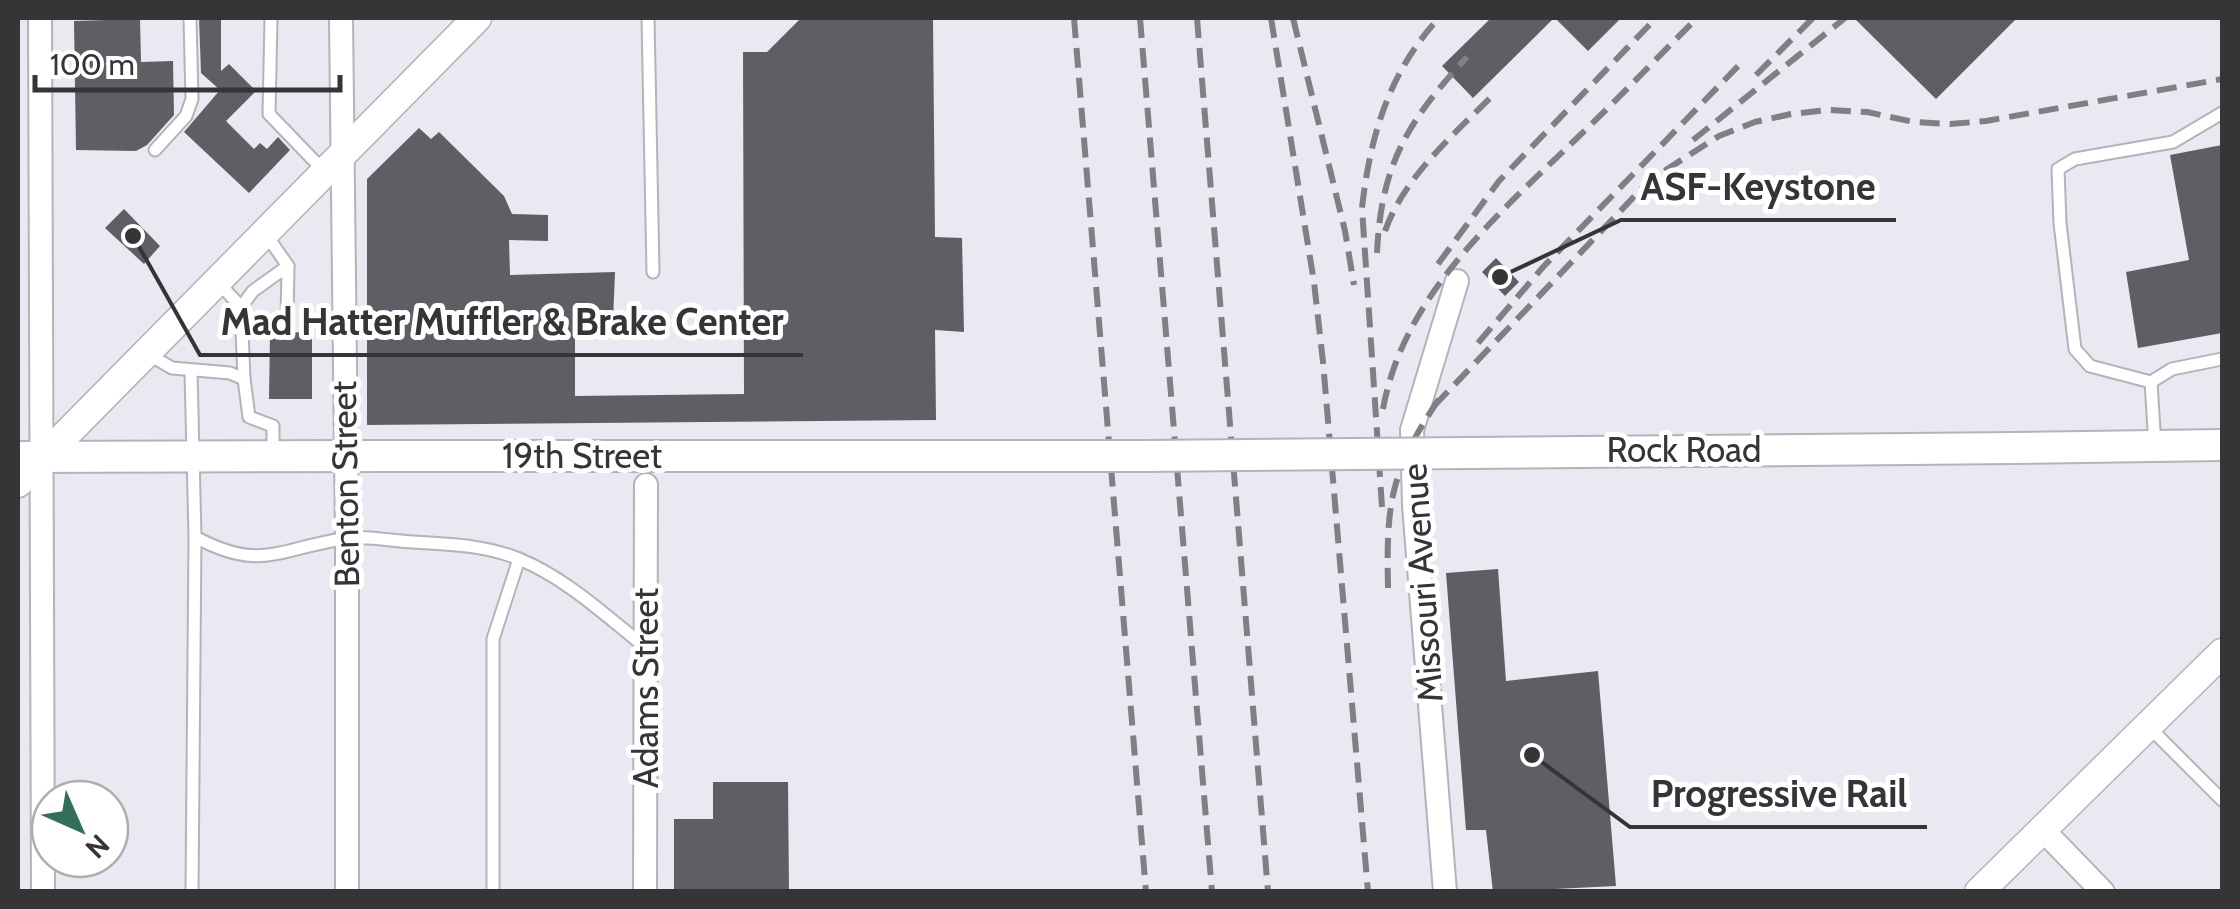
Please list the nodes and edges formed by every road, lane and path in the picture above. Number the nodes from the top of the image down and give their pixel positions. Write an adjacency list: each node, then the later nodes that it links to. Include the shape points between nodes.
1 (40, 18): 28 (street)
2 (190, 18): 8 (lane, via 192,99 186,116)
3 (271, 18): 9 (lane, via 269,114)
4 (340, 18): 9 (street, Benton Street)
5 (478, 18): 9 (street)
6 (648, 18): 12 (lane)
7 (2222, 113): 21 (lane, via 2173,142 2075,159 2058,169 2075,349 2090,366)
8 (155, 150)
9 (332, 164): 10 (street); 25 (street, Benton Street)
10 (264, 233): 11 (lane); 13 (street)
11 (288, 266): 15 (lane); 16 (lane)
12 (653, 272)
13 (217, 281): 15 (lane); 17 (street)
14 (1457, 281): 44 (street, Missouri Avenue, via 1412,430)
15 (241, 308): 20 (lane)
16 (287, 320)
17 (146, 353): 19 (lane); 28 (street)
18 (2222, 359): 21 (lane, via 2172,369)
19 (190, 371): 20 (lane); 27 (lane)
20 (244, 379): 24 (lane, via 249,416 273,426)
21 (2151, 382): 22 (lane)
22 (2155, 446): 23 (main road, Rock Road); 26 (main road, Rock Road, bridge)
23 (2222, 446)
24 (273, 456): 25 (main road, 19th Street); 27 (main road, 19th Street)
25 (345, 456): 26 (main road, 19th Street, bridge); 32 (street, Benton Street)
26 (1146, 456)
27 (194, 457): 28 (main road, 19th Street); 31 (lane)
28 (30, 458): 29 (street); 39 (street)
29 (18, 483)
30 (646, 485): 34 (street, Adams Street)
31 (195, 537): 32 (lane, via 223,552 259,558); 40 (lane)
32 (347, 538): 33 (lane, via 475,547); 41 (street, Benton Street)
33 (519, 559): 34 (lane); 42 (lane, via 493,639)
34 (646, 647): 43 (street, Adams Street)
35 (2222, 652): 36 (street)
36 (2148, 726): 37 (lane); 38 (street)
37 (2222, 800)
38 (2043, 830): 45 (street); 46 (street)
39 (43, 892)
40 (192, 892)
41 (347, 892)
42 (493, 892)
43 (645, 892)
44 (1445, 892)
45 (1979, 892)
46 (2103, 892)

